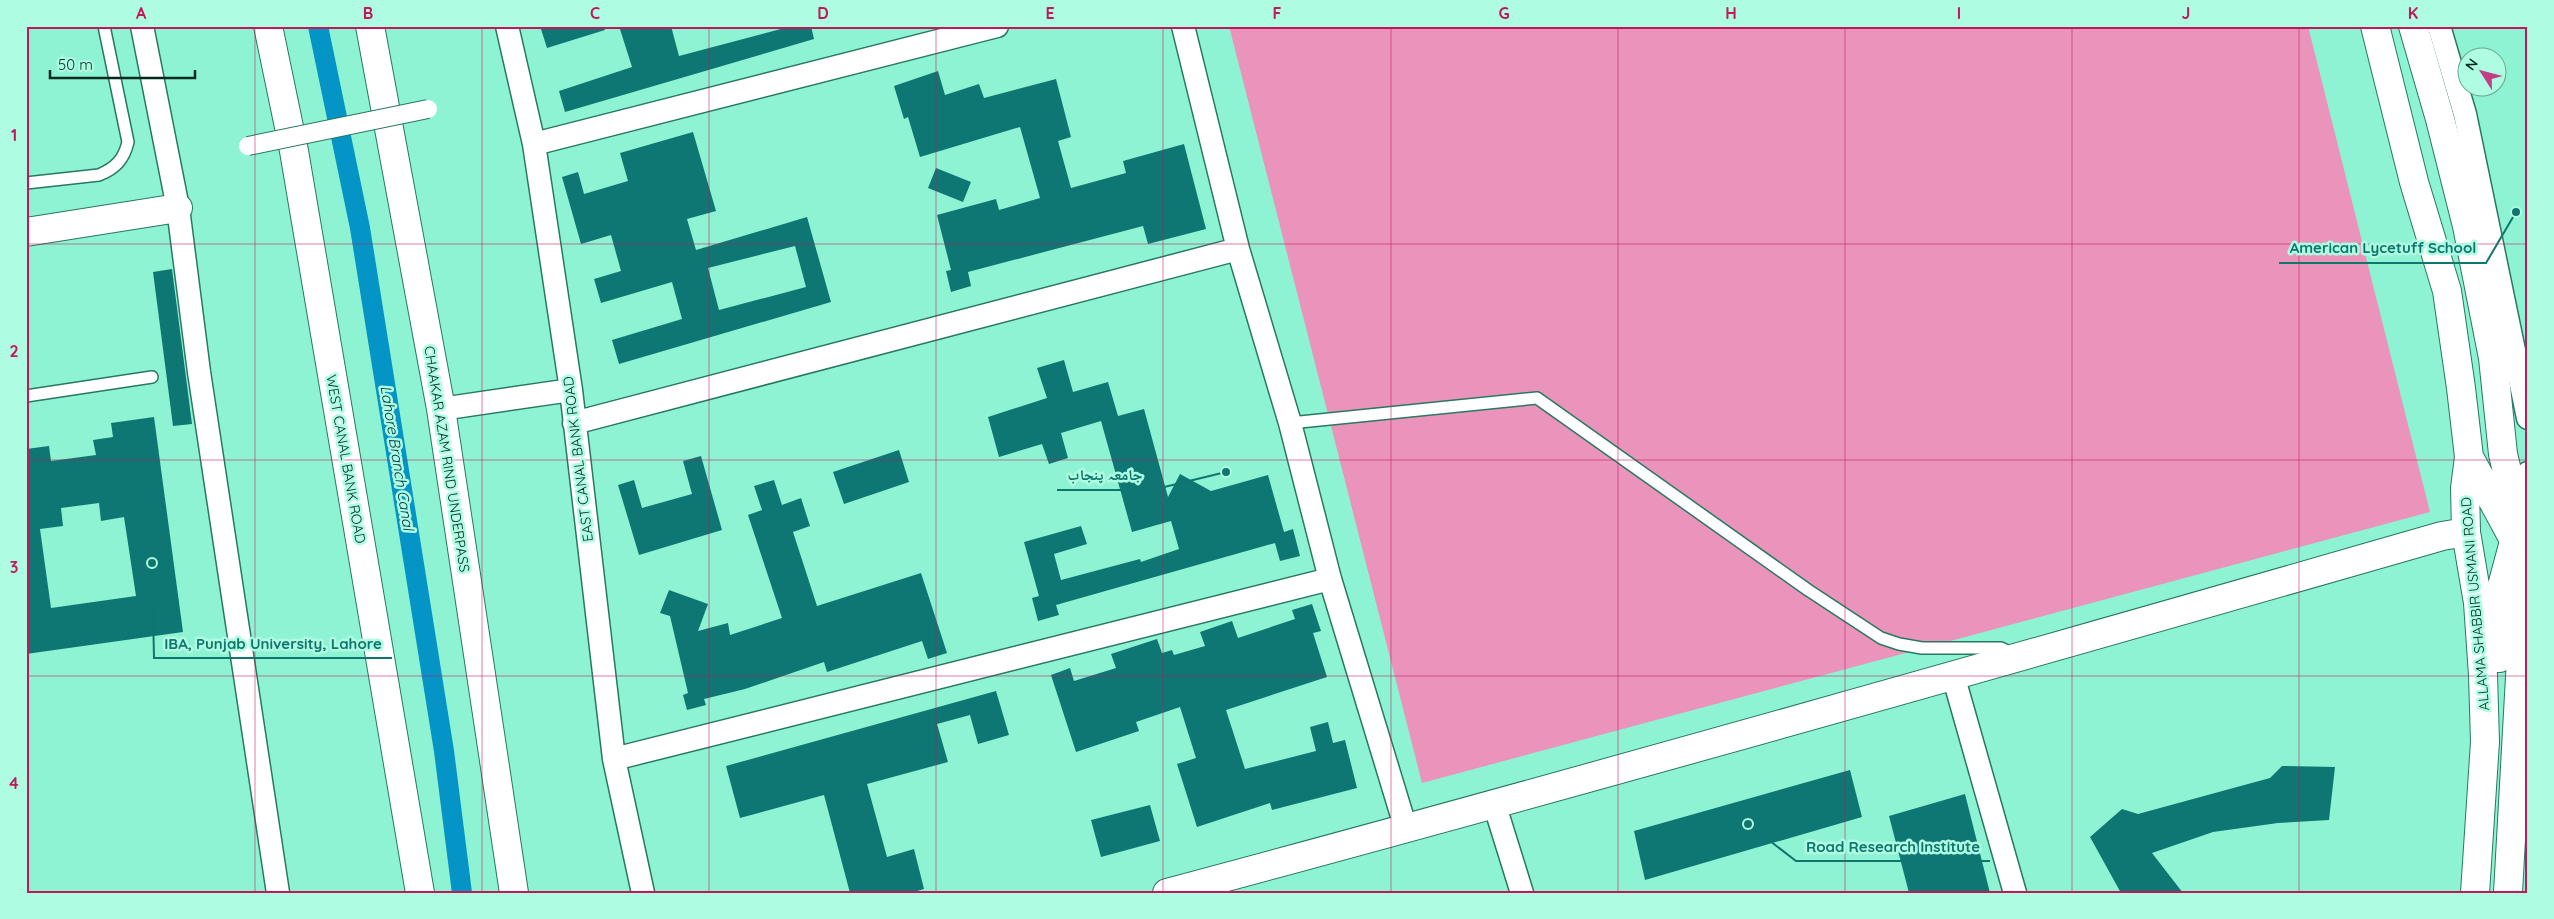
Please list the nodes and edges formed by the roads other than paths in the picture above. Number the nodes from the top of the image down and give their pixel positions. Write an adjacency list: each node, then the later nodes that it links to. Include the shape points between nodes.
1 (104, 26): 15 (lane, via 128,142 122,160 99,175)
2 (142, 26): 16 (street)
3 (268, 26): 39 (main road, WEST CANAL BANK ROAD, via 294,151)
4 (370, 26): 22 (main road, CHAAKAR AZAM RIND UNDERPASS)
5 (507, 26): 13 (street, EAST CANAL BANK ROAD)
6 (996, 26): 13 (street)
7 (1183, 26): 18 (street)
8 (2375, 26): 26 (main road, ALLAMA SHABBIR USMANI ROAD, via 2414,182 2447,291)
9 (2412, 26): 12 (main road)
10 (2439, 26): 12 (street)
11 (428, 109): 14 (street, bridge)
12 (2452, 116): 23 (street); 27 (main road, via 2467,226)
13 (534, 144): 20 (street, EAST CANAL BANK ROAD)
14 (248, 146)
15 (26, 184)
16 (178, 208): 17 (main road); 38 (street, via 199,372)
17 (26, 232)
18 (1238, 249): 24 (street); 25 (street)
19 (152, 377): 21 (lane)
20 (571, 390): 22 (street); 25 (street, EAST CANAL BANK ROAD)
21 (26, 396)
22 (441, 408): 40 (main road, CHAAKAR AZAM RIND UNDERPASS)
23 (2528, 418)
24 (1290, 422): 30 (street); 32 (lane, via 1537,398 1881,638 1922,648 2001,648)
25 (574, 423): 35 (street, EAST CANAL BANK ROAD)
26 (2469, 457): 28 (main road, ALLAMA SHABBIR USMANI ROAD, via 2465,494); 29 (main road)
27 (2518, 477): 29 (main road)
28 (2466, 532): 32 (main road, via 2442,536); 34 (main road, ALLAMA SHABBIR USMANI ROAD, via 2478,603)
29 (2522, 539): 31 (main road); 34 (main road, via 2498,601 2499,676)
30 (1330, 579): 35 (street); 37 (street)
31 (2526, 607): 46 (main road)
32 (2020, 658): 33 (main road)
33 (1953, 676): 36 (main road); 44 (street)
34 (2485, 742): 45 (main road, ALLAMA SHABBIR USMANI ROAD)
35 (614, 758): 41 (street, EAST CANAL BANK ROAD)
36 (1494, 803): 37 (main road); 43 (street)
37 (1406, 829): 42 (main road)
38 (278, 893)
39 (420, 893)
40 (514, 893)
41 (643, 893)
42 (1167, 893)
43 (1522, 893)
44 (2015, 893)
45 (2475, 893)
46 (2508, 893)

